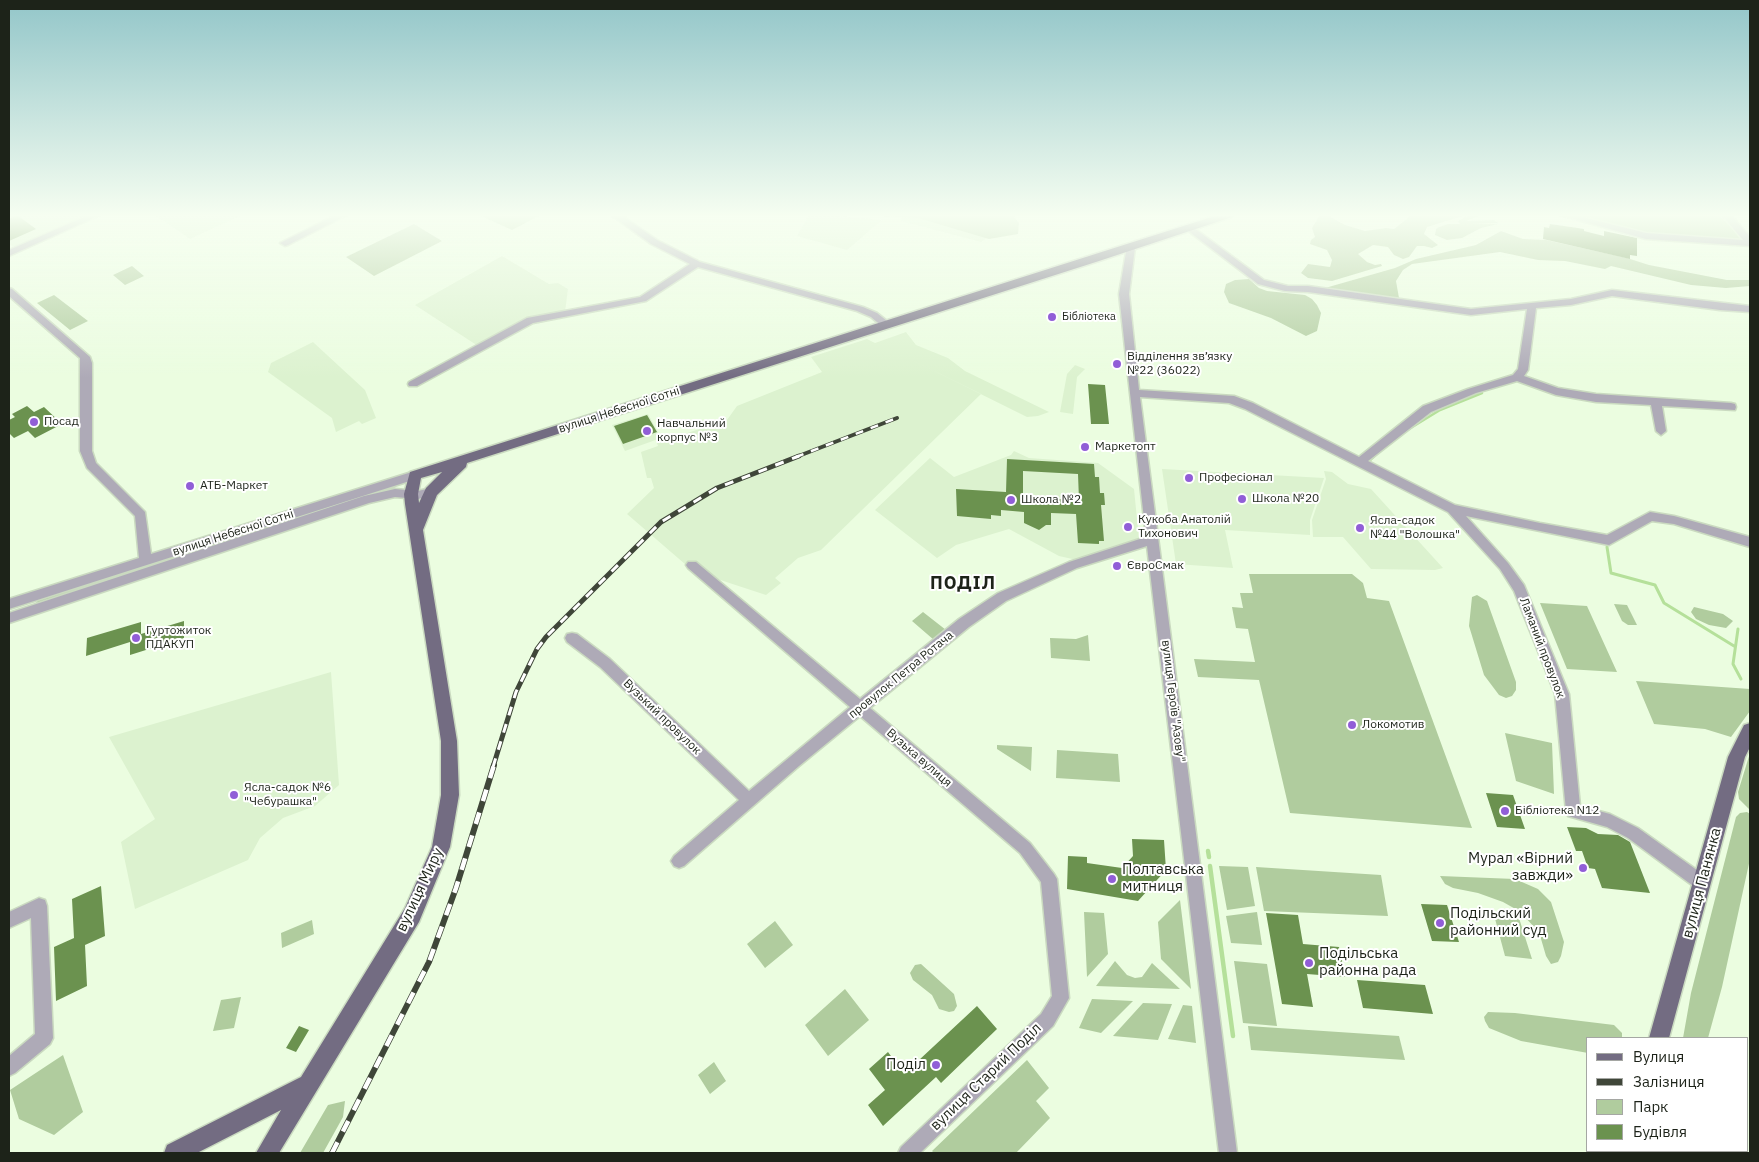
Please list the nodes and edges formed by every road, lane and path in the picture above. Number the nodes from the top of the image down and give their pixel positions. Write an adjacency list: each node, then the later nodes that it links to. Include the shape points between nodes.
1 (688, 269): 11 (street, via 643,299 530,320)
2 (715, 269): 9 (street, via 860,309 874,314)
3 (1063, 269): 9 (main road, вулиця Небесної Сотні)
4 (1127, 269): 12 (street, вулиця Героїв "Азову", via 1124,294)
5 (1244, 269): 7 (street, via 1261,282 1275,287 1471,312)
6 (9, 291): 27 (street, via 85,358 86,451 91,465 141,515)
7 (1532, 305): 8 (street, via 1571,302 1612,293); 10 (street, via 1523,370)
8 (1750, 309)
9 (887, 325): 16 (main road, вулиця Небесної Сотні)
10 (1517, 377): 13 (street, via 1556,391 1596,398); 17 (street, via 1427,409)
11 (414, 384)
12 (1134, 393): 17 (street, Ламаний провулок, via 1230,399); 25 (street, вулиця Героїв "Азову")
13 (1656, 401): 14 (street); 15 (street)
14 (1732, 407)
15 (1661, 431)
16 (474, 456): 18 (main road, вулиця Миру)
17 (1360, 462): 23 (street, Ламаний провулок)
18 (441, 473): 19 (main road, вулиця Небесної Сотні); 20 (main road, вулиця Миру)
19 (415, 475): 21 (main road, вулиця Миру); 22 (street, вулиця Небесної Сотні)
20 (432, 492): 21 (street, вулиця Небесної Сотні); 24 (main road, вулиця Миру)
21 (411, 494): 22 (street, вулиця Небесної Сотні); 24 (main road, вулиця Миру)
22 (354, 499): 27 (street, вулиця Небесної Сотні); 31 (street, вулиця Небесної Сотні)
23 (1452, 509): 26 (street, Ламаний провулок, via 1609,540 1650,516); 38 (street, Ламаний провулок, via 1504,566 1520,589 1562,694 1573,811 1610,821 1632,832)
24 (416, 534): 43 (main road, вулиця Миру, via 449,741 450,795 441,847 412,915)
25 (1153, 539): 34 (street, провулок Петра Ротача, via 1073,566 1002,597); 47 (street, вулиця Героїв "Азову")
26 (1750, 542)
27 (145, 560): 29 (street, вулиця Небесної Сотні)
28 (692, 565): 34 (street, Вузька вулиця)
29 (28, 598): 30 (street, вулиця Небесної Сотні); 31 (street)
30 (9, 604)
31 (28, 611): 32 (street, вулиця Небесної Сотні)
32 (9, 618)
33 (572, 638): 36 (street, Вузький провулок, via 605,663)
34 (860, 708): 36 (street, провулок Петра Ротача); 40 (street, Вузька вулиця, via 1025,848 1049,879)
35 (1750, 730): 38 (main road, вулиця Панянка, via 1737,757)
36 (749, 800): 37 (street, провулок Петра Ротача)
37 (679, 861)
38 (1702, 883): 41 (main road, вулиця Панянка)
39 (9, 920): 42 (street, via 39,906 44,1038)
40 (1062, 998): 46 (street, вулиця Старий Поділ, via 1047,1020)
41 (1660, 1037)
42 (9, 1066)
43 (308, 1086): 44 (main road); 45 (main road, вулиця Миру)
44 (174, 1153)
45 (267, 1153)
46 (907, 1153)
47 (1228, 1153)

